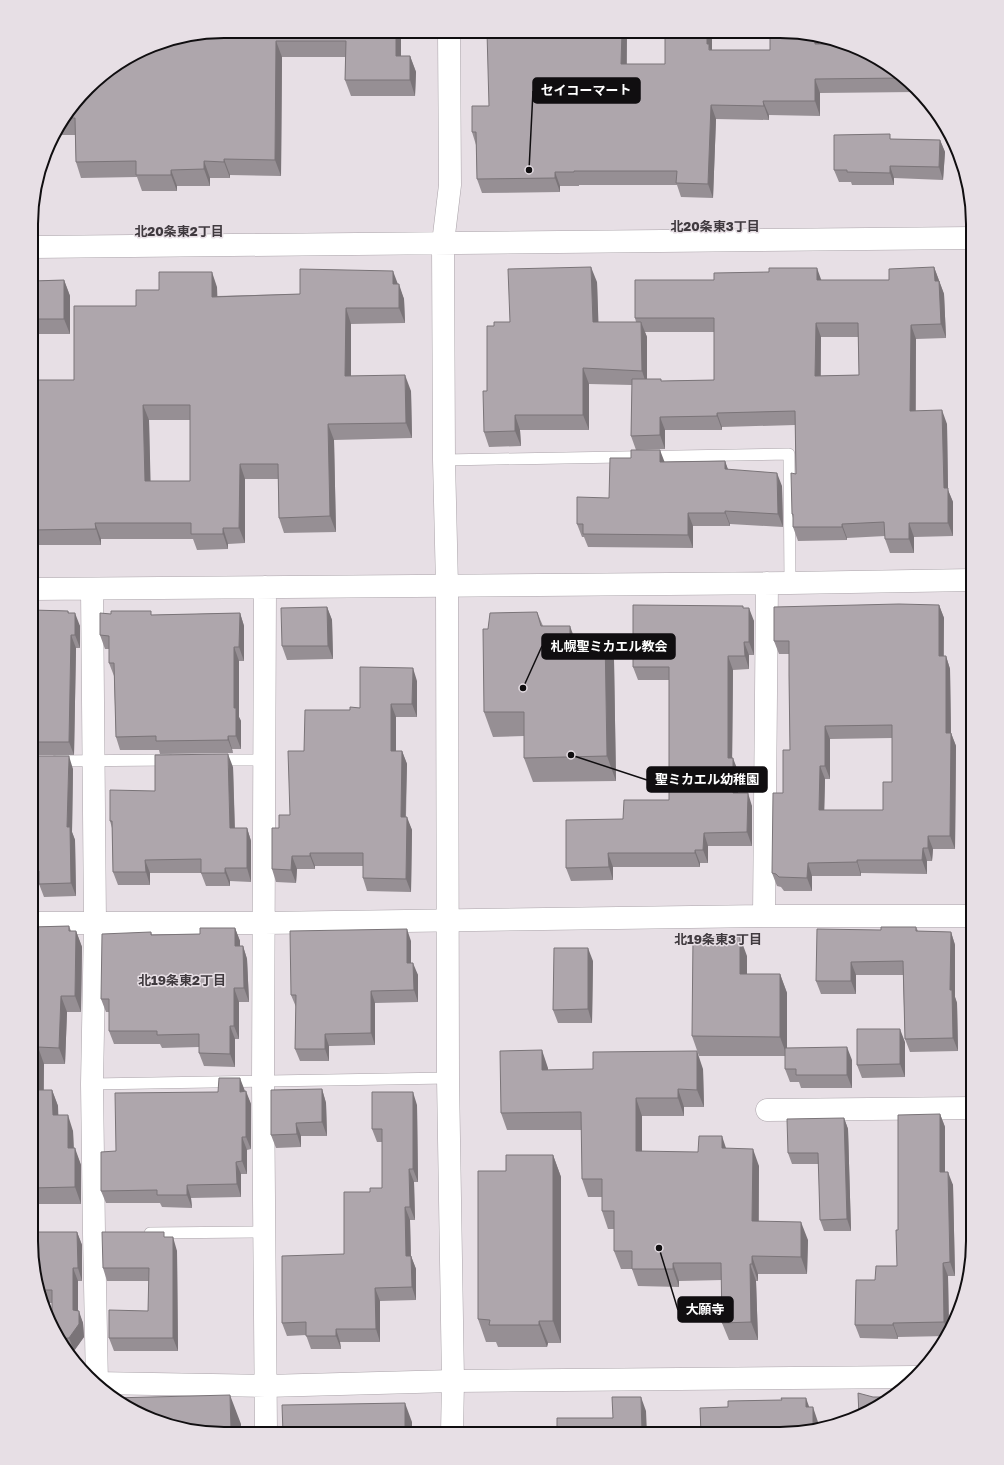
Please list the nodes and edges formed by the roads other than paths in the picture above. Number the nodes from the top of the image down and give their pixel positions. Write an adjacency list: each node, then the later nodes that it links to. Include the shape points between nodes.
1 (449, 38): 3 (street, via 450,185)
2 (966, 238): 3 (street)
3 (443, 243): 4 (street); 5 (street)
4 (38, 247)
5 (444, 460): 7 (lane, via 789,454); 9 (street)
6 (966, 580): 7 (street)
7 (790, 583): 8 (street)
8 (767, 584): 9 (street); 18 (street)
9 (447, 586): 10 (street); 20 (street)
10 (265, 587): 12 (street); 16 (street)
11 (38, 589): 12 (street)
12 (92, 589): 13 (street)
13 (94, 760): 14 (lane); 17 (lane); 22 (street)
14 (180, 760)
15 (203, 760): 16 (lane)
16 (265, 760): 23 (street)
17 (47, 761)
18 (764, 916): 19 (street); 20 (street)
19 (966, 916)
20 (448, 919): 23 (street); 24 (street)
21 (38, 923): 22 (street)
22 (95, 923): 23 (street); 26 (street)
23 (265, 923): 25 (street)
24 (448, 1078): 25 (lane); 33 (street)
25 (263, 1082): 26 (lane); 29 (street)
26 (92, 1084): 32 (street, via 98,1234)
27 (966, 1108): 28 (street)
28 (767, 1110)
29 (264, 1232): 30 (lane); 35 (street)
30 (140, 1233)
31 (909, 1376): 33 (street)
32 (96, 1377)
33 (453, 1381): 35 (street); 37 (street)
34 (104, 1383): 35 (street)
35 (266, 1386): 36 (street)
36 (266, 1427)
37 (452, 1427)

